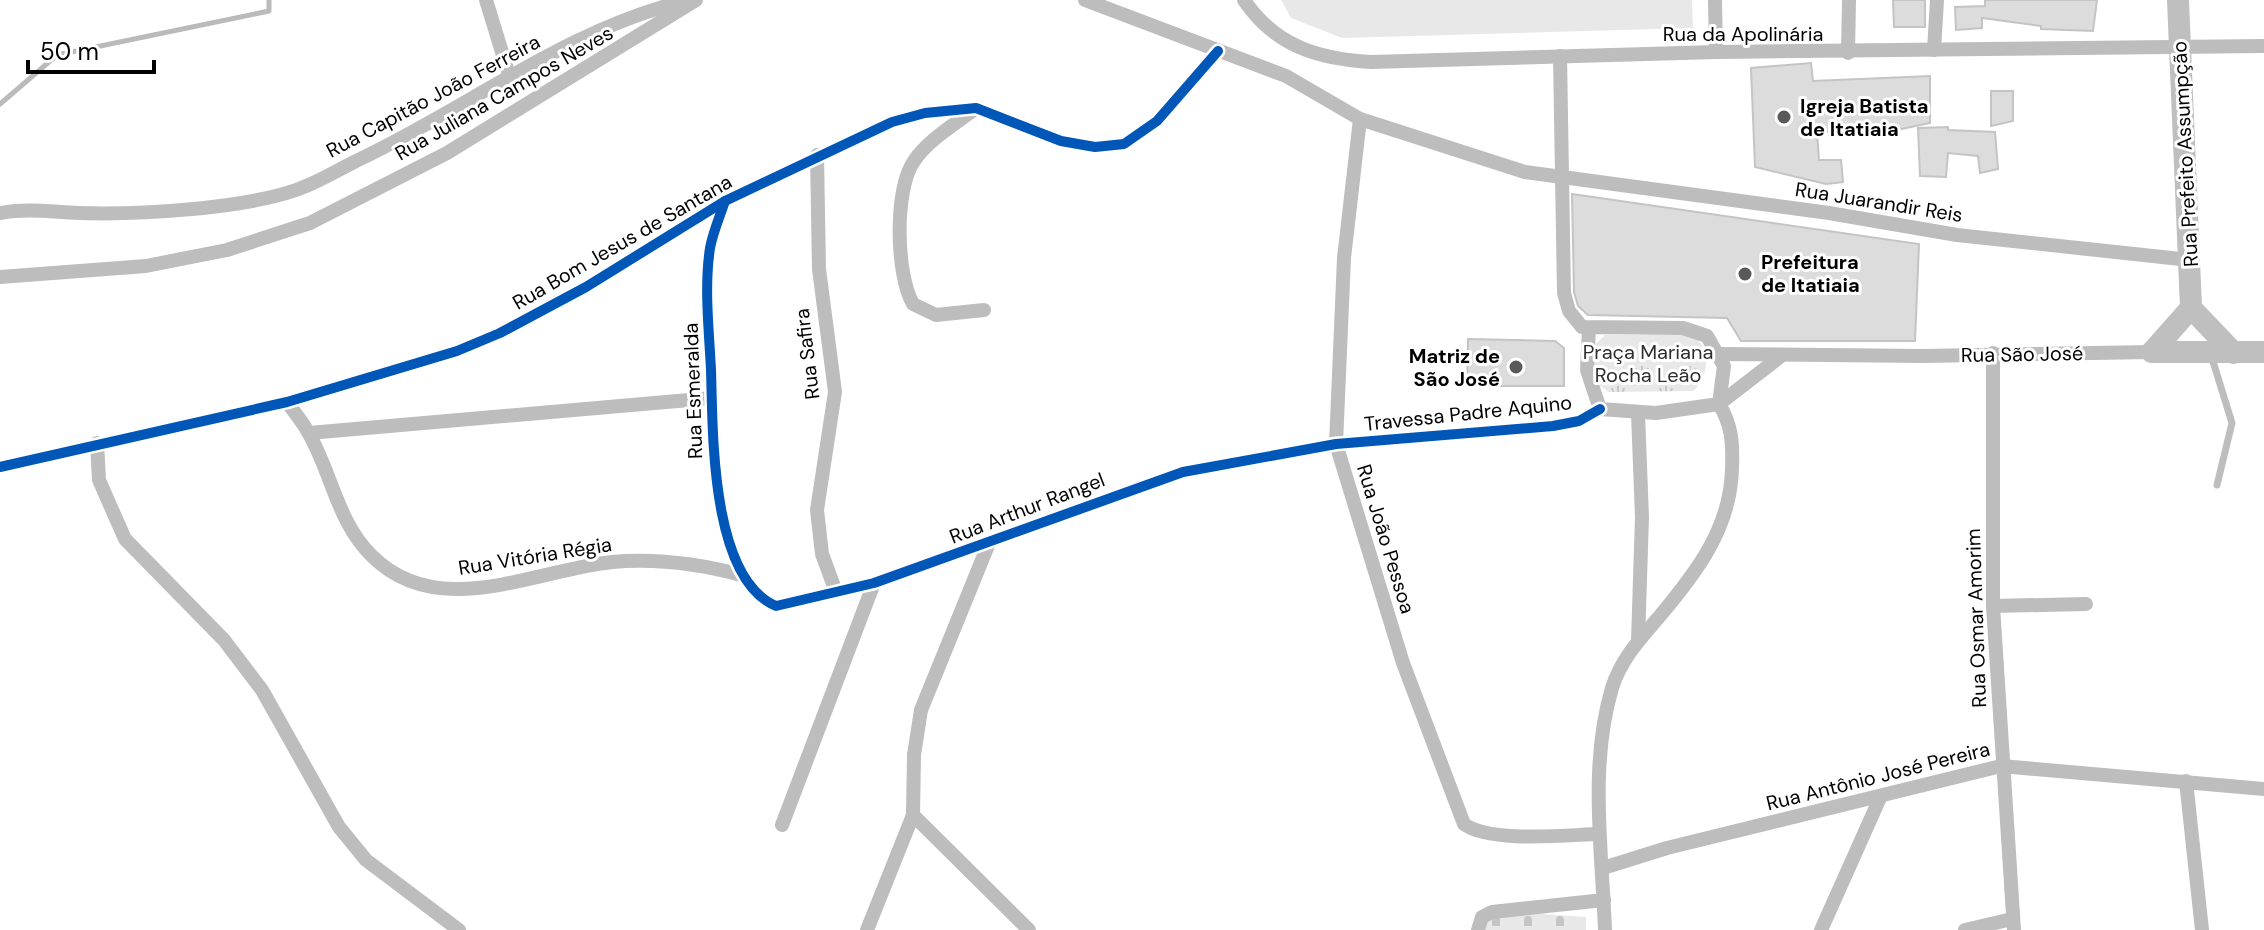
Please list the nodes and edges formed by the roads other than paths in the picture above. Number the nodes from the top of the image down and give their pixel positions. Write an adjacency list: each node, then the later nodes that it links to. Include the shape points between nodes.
1 (486, 0): 17 (street)
2 (689, 0): 17 (street, Rua Capitão João Ferreira, via 626,20)
3 (696, 0): 25 (street, Rua Juliana Campos Neves, via 447,153 310,223 227,250 146,266)
4 (1085, 0): 13 (street)
5 (1244, 0): 16 (street, Rua da Apolinária, via 1282,41 1332,59)
6 (1715, 0): 14 (street)
7 (1849, 0): 15 (street)
8 (1937, 0): 12 (street)
9 (2178, 0): 11 (street, Rua Prefeito Assumpção)
10 (2264, 46): 11 (street, Rua da Apolinária)
11 (2179, 48): 12 (street, Rua da Apolinária); 24 (street, Rua Prefeito Assumpção)
12 (1934, 50): 15 (street, Rua da Apolinária)
13 (1218, 51): 18 (street, Rua Bom Jesus de Santana, via 1157,121 1124,144 1095,147 1061,141); 19 (street, via 1286,76)
14 (1716, 52): 15 (street, Rua da Apolinária); 16 (street, Rua da Apolinária)
15 (1848, 53)
16 (1560, 56): 21 (street)
17 (509, 75): 23 (street, Rua Capitão João Ferreira, via 394,144 273,197 126,213)
18 (976, 108): 20 (street, Rua Bom Jesus de Santana, via 892,122); 27 (street, via 908,170 901,235 913,304 936,315)
19 (1360, 119): 21 (street, via 1486,162); 43 (street, Rua João Pessoa, via 1344,258)
20 (817, 155): 22 (street, Rua Bom Jesus de Santana); 49 (street, Rua Safira, via 819,269 835,392 817,510 822,554)
21 (1562, 179): 24 (street, Rua Juarandir Reis, via 1986,239); 28 (street, via 1564,293 1578,324)
22 (725, 201): 36 (street, Rua Esmeralda, via 711,245 707,285); 37 (street, Rua Bom Jesus de Santana, via 500,333)
23 (0, 213)
24 (2190, 260): 26 (street, Rua Prefeito Assumpção)
25 (0, 277)
26 (2191, 308): 29 (street); 33 (street)
27 (984, 310)
28 (1589, 328): 34 (street, via 1693,330 1707,336); 39 (street, via 1587,370)
29 (2152, 352): 31 (street, Rua São José); 32 (street, Rua São José)
30 (2264, 352): 33 (street, Rua São José)
31 (1993, 353): 35 (street, Rua São José); 51 (street, Rua Osmar Amorim)
32 (2210, 353): 33 (street, Rua São José); 45 (lane, via 2232,423)
33 (2234, 353)
34 (1720, 354): 35 (street, Rua São José); 38 (street, via 1725,379)
35 (1781, 356): 38 (street)
36 (712, 398): 41 (street); 47 (street, Rua Esmeralda, via 714,482)
37 (287, 402): 41 (street, Rua Vitória Régia); 42 (street, Rua Bom Jesus de Santana)
38 (1719, 404): 40 (street); 52 (street, via 1732,441 1729,508 1707,553)
39 (1600, 409): 40 (street); 43 (street, Travessa Padre Aquino, via 1579,421 1553,426)
40 (1638, 414): 52 (street)
41 (309, 433): 47 (street, Rua Vitória Régia, via 356,537 381,564 430,586 476,589 583,567 647,561)
42 (97, 443): 44 (street, Rua Bom Jesus de Santana); 63 (street, via 99,480 125,539 224,640 262,690 339,827 366,860)
43 (1336, 444): 46 (street, Rua Arthur Rangel, via 1183,472); 59 (street, Rua João Pessoa, via 1403,663 1464,824 1471,830 1513,835)
44 (0, 467)
45 (2217, 485)
46 (989, 543): 48 (street, Rua Arthur Rangel); 57 (street, via 921,710)
47 (745, 576): 49 (street, Rua Arthur Rangel, via 765,601 776,606)
48 (874, 583): 49 (street, Rua Arthur Rangel); 58 (street)
49 (836, 592)
50 (2086, 604): 51 (street)
51 (1993, 606): 53 (street, Rua Osmar Amorim)
52 (1638, 641): 59 (street, via 1624,659 1607,708)
53 (2001, 766): 54 (street, Rua Antônio José Pereira); 56 (street, Rua Antônio José Pereira); 62 (street, Rua Osmar Amorim)
54 (2186, 781): 55 (street, Rua Antônio José Pereira); 70 (street)
55 (2264, 789)
56 (1880, 798): 60 (street, Rua Antônio José Pereira); 68 (street)
57 (913, 815): 64 (street); 65 (street)
58 (782, 825)
59 (1598, 834): 60 (street)
60 (1603, 868): 61 (street)
61 (1604, 900): 66 (street, via 1492,912 1482,917); 67 (street)
62 (2013, 925): 69 (street)
63 (459, 930)
64 (867, 930)
65 (1029, 930)
66 (1478, 930)
67 (1605, 930)
68 (1821, 930)
69 (1965, 930)
70 (2202, 930)

